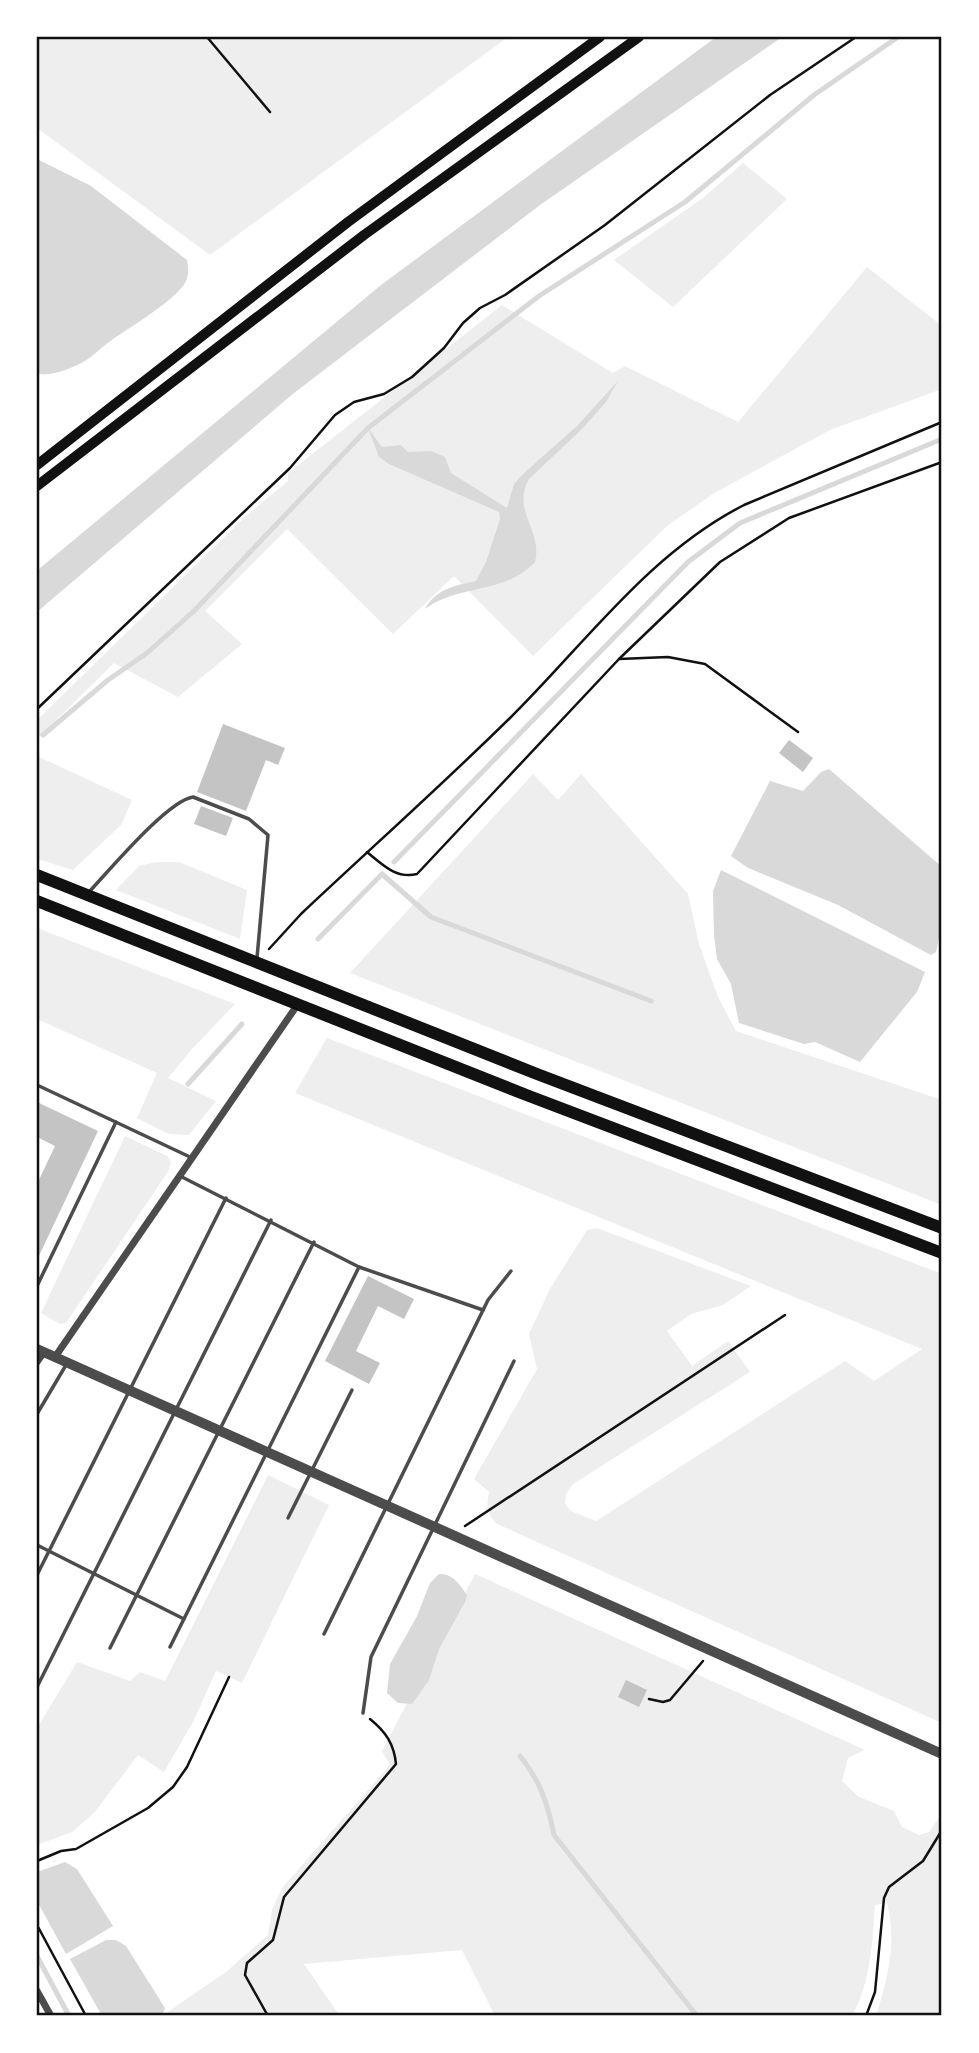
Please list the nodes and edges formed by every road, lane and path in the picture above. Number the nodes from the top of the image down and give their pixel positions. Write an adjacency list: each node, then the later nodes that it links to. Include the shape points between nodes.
1 (207, 37): 5 (path)
2 (600, 37): 8 (main road, via 348,222)
3 (639, 37): 9 (main road, via 363,234)
4 (856, 37): 11 (path, via 770,95 605,225 480,308 412,377 335,415 289,468)
5 (270, 112)
6 (942, 422): 13 (path, via 744,505 666,555 510,718)
7 (942, 462): 10 (path, via 789,518 760,534 719,562)
8 (37, 465)
9 (37, 486)
10 (619, 659): 12 (path, via 668,657 705,664); 13 (path, via 417,874 397,875)
11 (37, 709)
12 (798, 732)
13 (367, 852): 17 (path)
14 (37, 875): 15 (highway)
15 (86, 894): 17 (highway); 17 (lane, via 167,811 193,797 249,819 268,835)
16 (37, 901): 18 (highway)
17 (257, 961): 25 (highway, via 537,1074)
18 (298, 1004): 21 (street); 27 (highway)
19 (37, 1085): 20 (lane)
20 (116, 1122): 21 (lane); 30 (lane)
21 (191, 1157): 22 (street)
22 (178, 1175): 23 (lane); 34 (street)
23 (226, 1198): 24 (lane); 39 (lane)
24 (271, 1220): 26 (lane); 40 (lane)
25 (942, 1228)
26 (314, 1242): 28 (lane); 42 (lane)
27 (942, 1252)
28 (359, 1267): 31 (lane); 43 (lane)
29 (511, 1271): 31 (lane)
30 (37, 1286)
31 (483, 1311): 45 (lane)
32 (785, 1315): 48 (path)
33 (40, 1350): 34 (street); 36 (street)
34 (55, 1357): 37 (street)
35 (514, 1361): 47 (lane)
36 (37, 1362)
37 (68, 1363): 39 (street); 41 (lane)
38 (352, 1390): 44 (lane)
39 (130, 1391): 40 (street); 50 (lane)
40 (175, 1411): 42 (street); 51 (lane)
41 (37, 1414)
42 (219, 1431): 43 (street); 53 (lane)
43 (267, 1453): 44 (street); 54 (lane)
44 (311, 1473): 45 (street); 46 (lane)
45 (387, 1507): 47 (street); 55 (lane)
46 (288, 1518)
47 (434, 1528): 48 (street); 62 (lane, via 371,1657)
48 (451, 1535): 58 (street)
49 (37, 1545): 50 (lane)
50 (49, 1551): 51 (lane); 52 (lane)
51 (93, 1574): 53 (lane); 60 (lane)
52 (37, 1575)
53 (137, 1595): 54 (lane); 57 (lane)
54 (184, 1619): 56 (lane)
55 (324, 1634)
56 (170, 1647)
57 (110, 1648)
58 (711, 1650): 61 (path, via 670,1699); 63 (street)
59 (229, 1677): 65 (path, via 173,1787 148,1808 76,1849)
60 (37, 1687)
61 (649, 1699)
62 (363, 1713): 70 (path, via 386,1732 396,1764 284,1897 273,1940 247,1963 245,1975)
63 (942, 1754)
64 (942, 1830): 71 (path, via 923,1861 889,1887 884,1898 876,1992)
65 (37, 1861)
66 (37, 1925): 69 (path)
67 (37, 1994): 68 (street)
68 (51, 2016)
69 (86, 2016)
70 (268, 2016)
71 (866, 2016)

